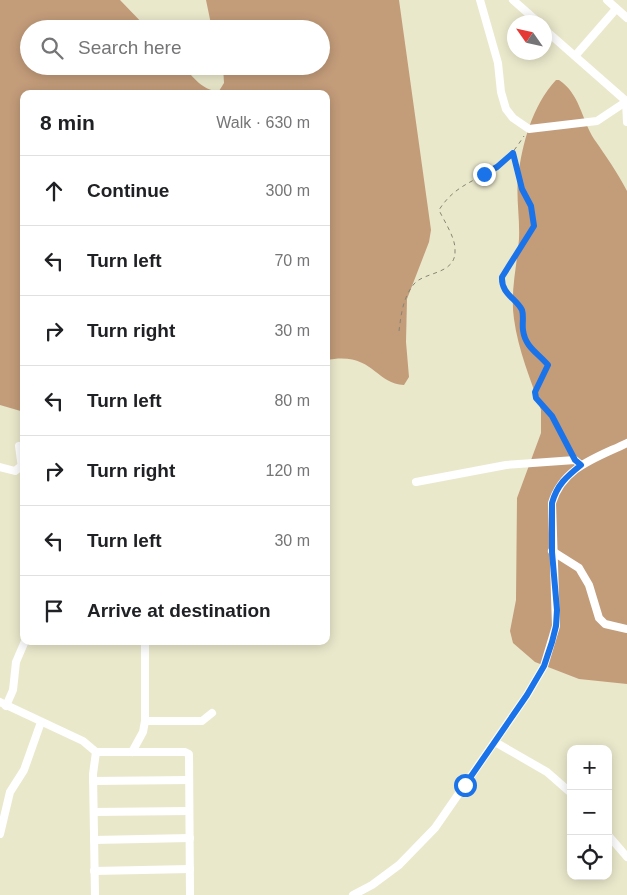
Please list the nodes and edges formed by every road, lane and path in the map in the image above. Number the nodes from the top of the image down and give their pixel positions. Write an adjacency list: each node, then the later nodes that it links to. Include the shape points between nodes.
1 (480, 0): 11 (street, via 498,63 506,109)
2 (512, 0): 5 (street)
3 (608, 0): 4 (street)
4 (616, 9): 6 (street); 8 (street)
5 (530, 15)
6 (627, 18)
7 (552, 36): 8 (street)
8 (575, 56): 9 (street)
9 (626, 101): 10 (street); 11 (street, via 597,121)
10 (627, 122)
11 (529, 129): 12 (path)
12 (513, 153): 13 (path, via 497,167 449,195 439,210 456,250 443,271 415,282 407,294); 17 (path, via 522,189 531,206 534,226 502,277 502,283 522,311 523,332 528,346 548,365 535,392 536,398 557,424)
13 (399, 332)
14 (627, 443): 17 (street)
15 (19, 446): 16 (street)
16 (20, 451)
17 (578, 462): 20 (street, via 506,465); 21 (street, via 556,489 552,503)
18 (0, 466): 19 (street, via 14,471)
19 (20, 468)
20 (416, 482)
21 (552, 552): 22 (street, via 579,568 589,585 599,618 605,624); 29 (street, via 557,610 552,642 544,666)
22 (627, 629)
23 (24, 645): 25 (street, via 16,662 13,690)
24 (145, 645): 27 (street)
25 (3, 704): 28 (street)
26 (212, 713): 27 (street, via 202,721)
27 (145, 721): 31 (street)
28 (41, 722): 30 (street, via 83,741); 37 (street, via 24,770 10,792)
29 (495, 742): 34 (street, via 547,772); 46 (street, via 435,828 398,865)
30 (96, 752): 31 (street); 33 (street)
31 (132, 752): 32 (street, via 185,752 189,754)
32 (189, 780): 33 (street); 35 (street)
33 (94, 781): 36 (street)
34 (568, 790)
35 (190, 811): 36 (street); 38 (street)
36 (94, 812): 39 (street)
37 (0, 834)
38 (190, 838): 39 (street); 42 (street)
39 (94, 840): 43 (street)
40 (612, 840): 41 (street)
41 (627, 857)
42 (190, 869): 43 (street); 45 (street)
43 (94, 871): 44 (street)
44 (95, 895)
45 (190, 895)
46 (353, 895)

